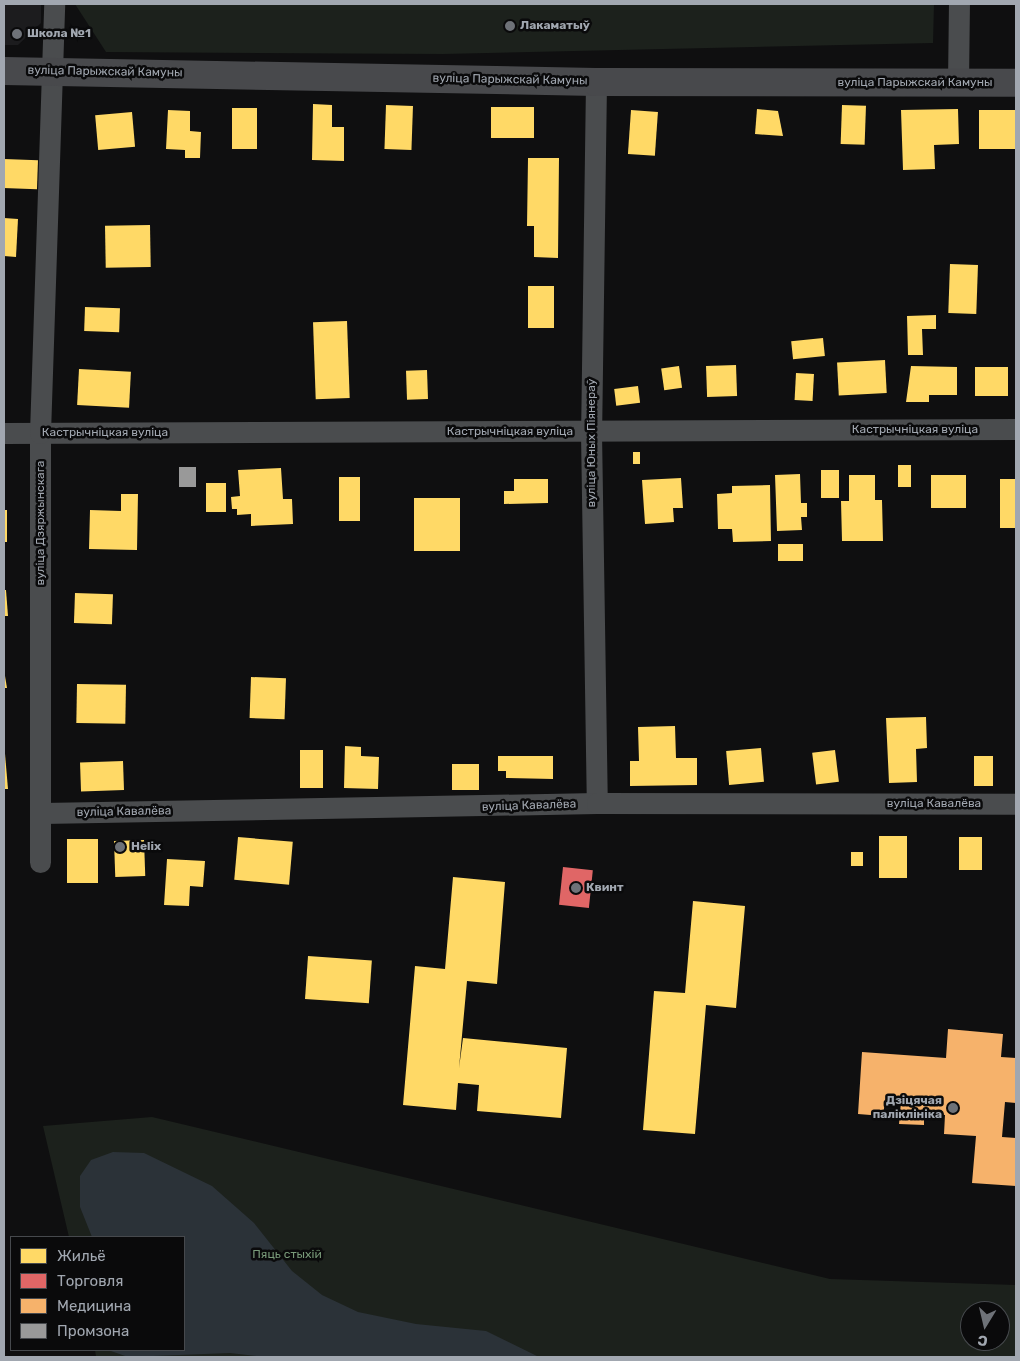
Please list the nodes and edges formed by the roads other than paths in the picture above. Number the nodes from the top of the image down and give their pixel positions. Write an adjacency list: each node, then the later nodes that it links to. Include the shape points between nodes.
1 (54, 4): 4 (street, вуліца Дзяржынскага)
2 (959, 4): 6 (street)
3 (4, 71): 4 (street, вуліца Парыжскай Камуны)
4 (53, 71): 5 (street, вуліца Парыжскай Камуны); 10 (street, вуліца Дзяржынскага)
5 (596, 82): 6 (street, вуліца Парыжскай Камуны); 9 (street, вуліца Юных Піянераў)
6 (958, 83): 7 (street, вуліца Парыжскай Камуны)
7 (1016, 83)
8 (1016, 430): 9 (street, Кастрычніцкая вуліца)
9 (592, 432): 10 (street, Кастрычніцкая вуліца); 12 (street, вуліца Юных Піянераў)
10 (40, 433): 11 (street, Кастрычніцкая вуліца); 14 (street, вуліца Дзяржынскага)
11 (4, 434)
12 (597, 803): 13 (street, вуліца Кавалёва); 14 (street, вуліца Кавалёва)
13 (1016, 804)
14 (42, 813): 15 (street, вуліца Дзяржынскага)
15 (40, 862)

